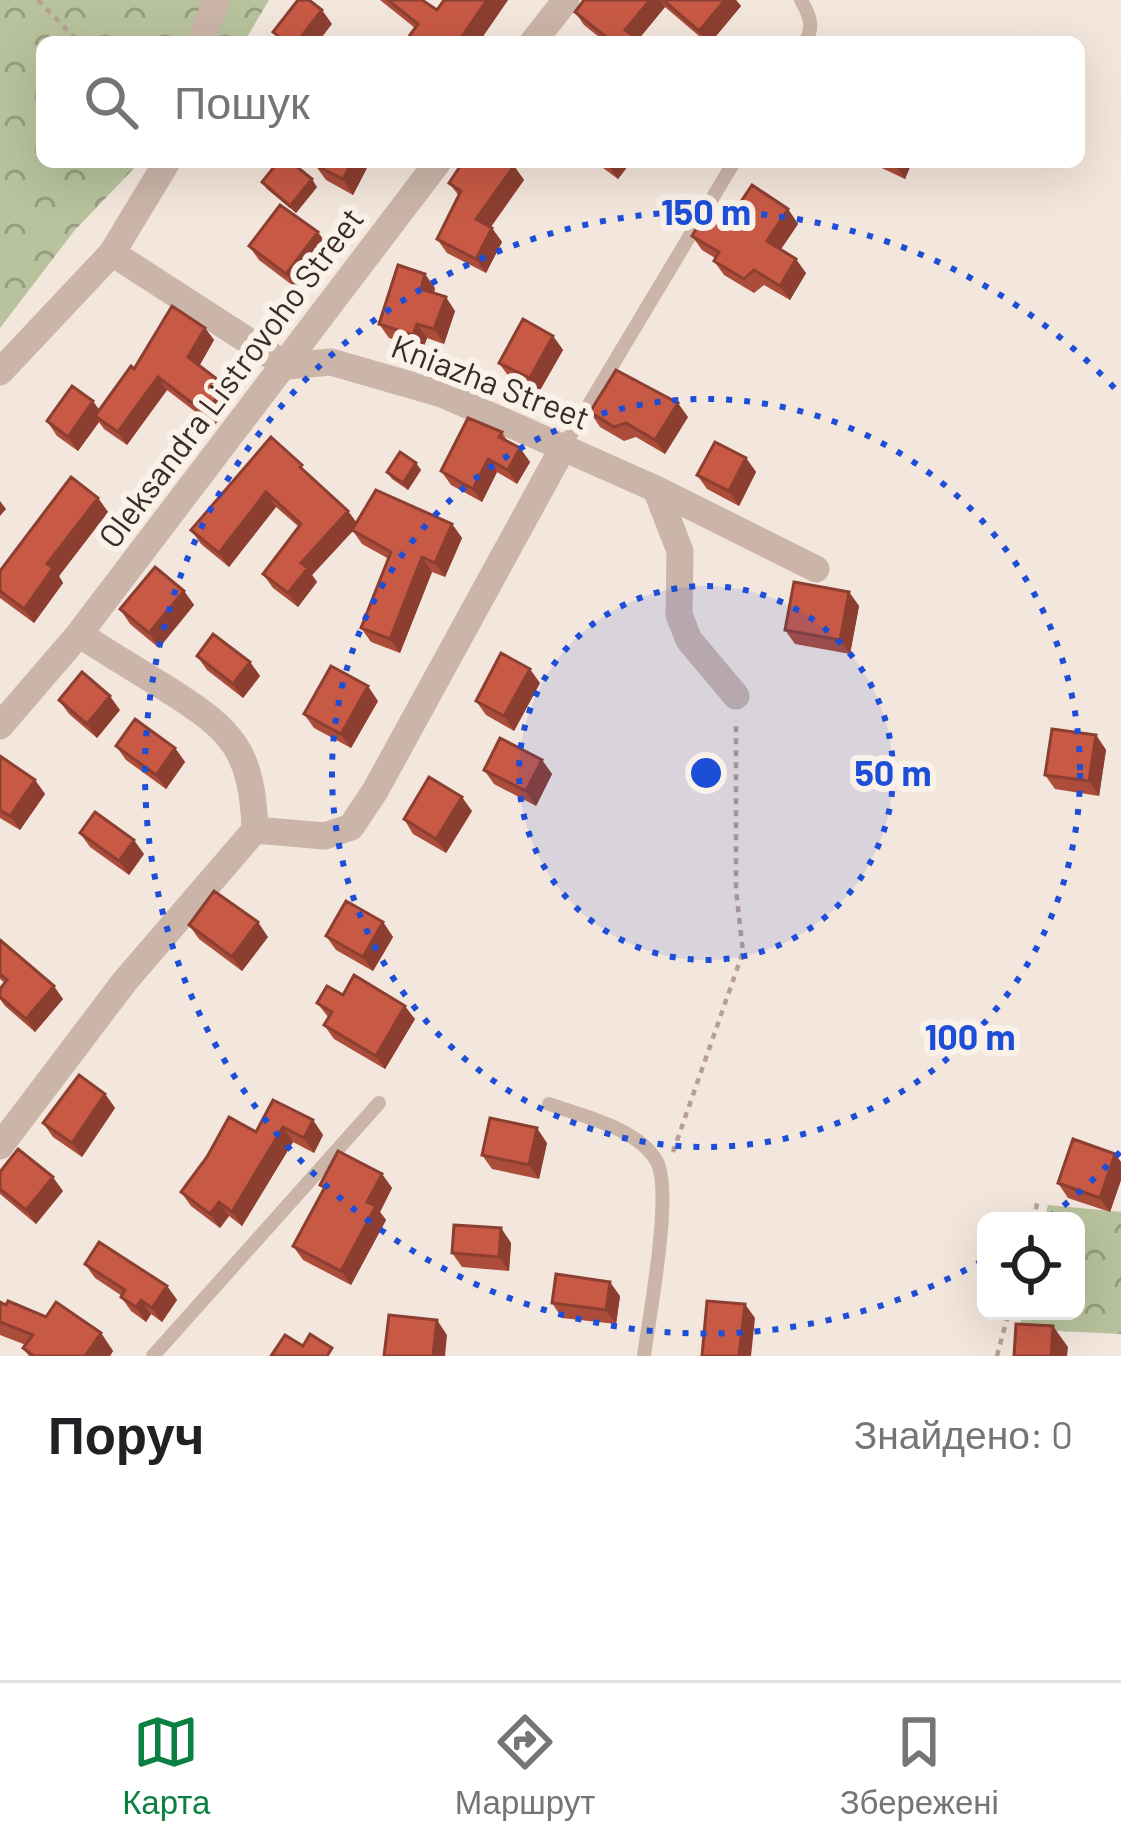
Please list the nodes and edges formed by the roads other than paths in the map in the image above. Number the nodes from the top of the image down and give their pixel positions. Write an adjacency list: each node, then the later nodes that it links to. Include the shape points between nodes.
1 (217, 0): 4 (street)
2 (566, 0): 5 (street)
3 (801, 0): 6 (lane)
4 (202, 36)
5 (538, 36)
6 (809, 36)
7 (163, 168): 10 (street)
8 (434, 168): 11 (street, Oleksandra Listrovoho Street)
9 (730, 168): 13 (lane)
10 (112, 253): 11 (street); 12 (street)
11 (287, 366): 13 (street, Kniazha Street, via 331,362 375,374); 16 (street, Oleksandra Listrovoho Street)
12 (0, 372)
13 (564, 446): 14 (street, Kniazha Street); 19 (street, via 351,827 325,836)
14 (656, 489): 15 (street, Kniazha Street); 17 (street, via 680,551 680,615 689,640)
15 (816, 568)
16 (79, 634): 18 (street, Oleksandra Listrovoho Street); 19 (street, via 214,719 248,772)
17 (736, 696)
18 (0, 726)
19 (255, 830): 22 (street)
20 (379, 1103): 23 (lane)
21 (549, 1104): 24 (lane, via 608,1126 656,1160 663,1179)
22 (0, 1146)
23 (153, 1356)
24 (644, 1356)

